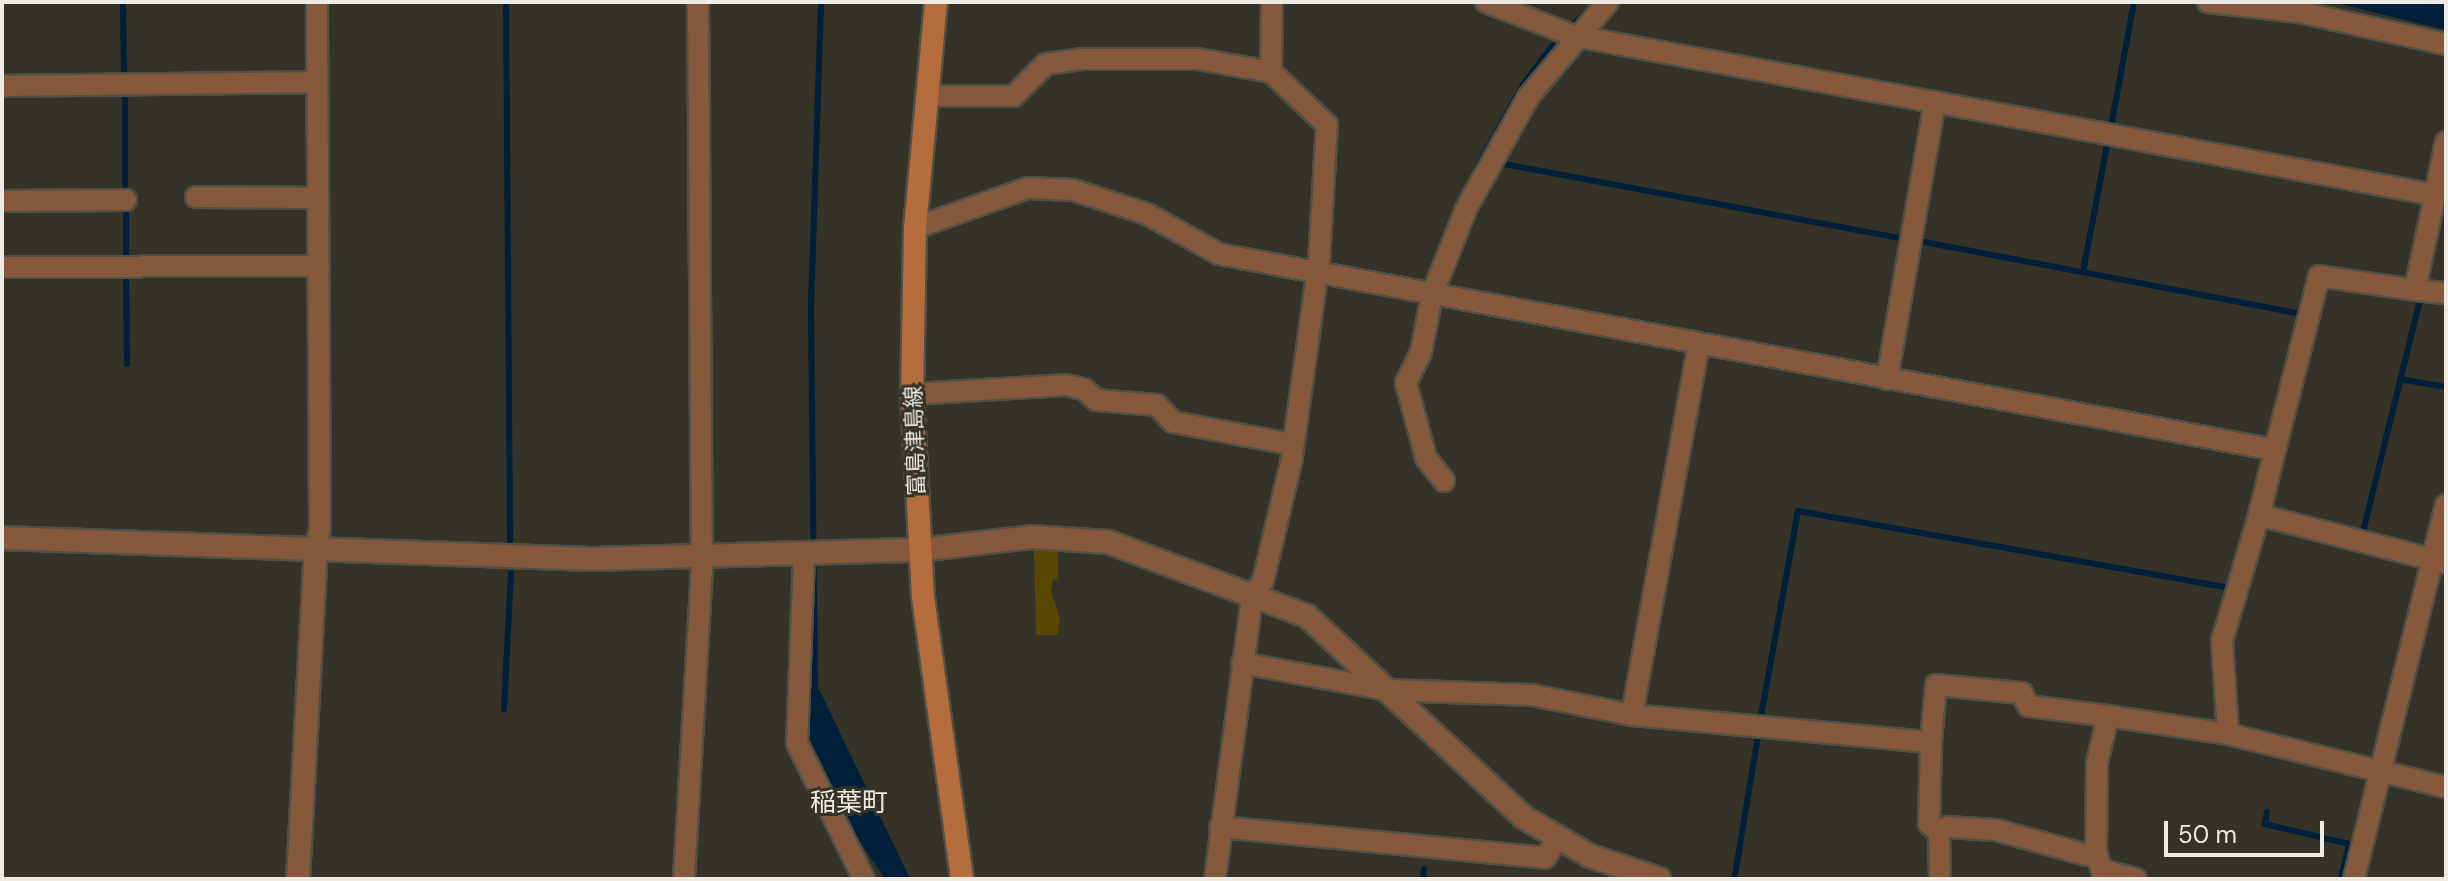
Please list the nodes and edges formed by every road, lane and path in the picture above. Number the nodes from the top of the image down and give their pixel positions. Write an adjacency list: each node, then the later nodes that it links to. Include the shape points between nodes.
1 (317, 2): 11 (street)
2 (698, 2): 40 (street)
3 (936, 2): 13 (main road, 富島津島線)
4 (1272, 2): 10 (street)
5 (1486, 2): 8 (street)
6 (1608, 2): 8 (street)
7 (2208, 2): 9 (street, via 2299,12)
8 (1574, 36): 14 (street); 27 (street, via 1529,96 1466,209)
9 (2446, 44)
10 (1271, 72): 13 (street, via 1198,59 1081,59 1046,64 1014,96); 24 (street, via 1327,125)
11 (317, 82): 12 (street); 18 (street)
12 (2, 86)
13 (926, 96): 21 (main road, 富島津島線)
14 (1935, 102): 16 (street); 29 (street)
15 (2446, 142): 16 (street)
16 (2435, 195): 25 (street)
17 (196, 197): 18 (street)
18 (318, 198): 22 (street)
19 (126, 200): 20 (street)
20 (2, 201)
21 (915, 228): 24 (street, via 1028,188 1073,190 1147,214 1219,254); 30 (main road, 富島津島線)
22 (319, 266): 23 (street); 37 (street)
23 (2, 267)
24 (1316, 273): 27 (street); 31 (street)
25 (2415, 290): 26 (street); 32 (street, via 2319,276)
26 (2446, 293)
27 (1432, 295): 28 (street); 33 (street, via 1421,352 1406,383 1426,458)
28 (1699, 344): 29 (street); 45 (street)
29 (1887, 379): 32 (street)
30 (912, 394): 31 (street, via 1066,385 1084,389 1096,400 1157,405 1173,422); 38 (main road, 富島津島線)
31 (1291, 444): 42 (street, via 1263,581)
32 (2275, 450): 35 (street)
33 (1444, 481)
34 (2446, 505): 41 (street)
35 (2259, 515): 41 (street); 47 (street, via 2222,641)
36 (2, 538): 37 (street)
37 (316, 550): 40 (street); 56 (street)
38 (919, 550): 39 (street); 42 (street, via 1032,537 1108,542); 59 (main road, 富島津島線)
39 (811, 555): 40 (street); 58 (street, via 797,743)
40 (702, 558): 57 (street)
41 (2439, 561): 49 (street)
42 (1252, 598): 43 (street); 44 (street, via 1307,616)
43 (1242, 663): 44 (street); 51 (street)
44 (1388, 690): 45 (street, via 1532,695); 54 (street, via 1523,817)
45 (1632, 715): 48 (street)
46 (2108, 716): 47 (street); 48 (street, via 2028,706 2022,693 1936,685); 53 (street, via 2097,763)
47 (2228, 734): 49 (street)
48 (1931, 742): 52 (street, via 1929,824)
49 (2380, 771): 50 (street); 64 (street)
50 (2446, 787)
51 (1220, 827): 54 (street); 60 (street)
52 (1939, 832): 53 (street, via 1947,827 1996,830 2087,855); 62 (street)
53 (2096, 852): 55 (street)
54 (1549, 859): 61 (street)
55 (2105, 875): 63 (street)
56 (298, 879)
57 (684, 879)
58 (864, 879)
59 (962, 879)
60 (1215, 879)
61 (1659, 879)
62 (1940, 879)
63 (2136, 879)
64 (2354, 879)

